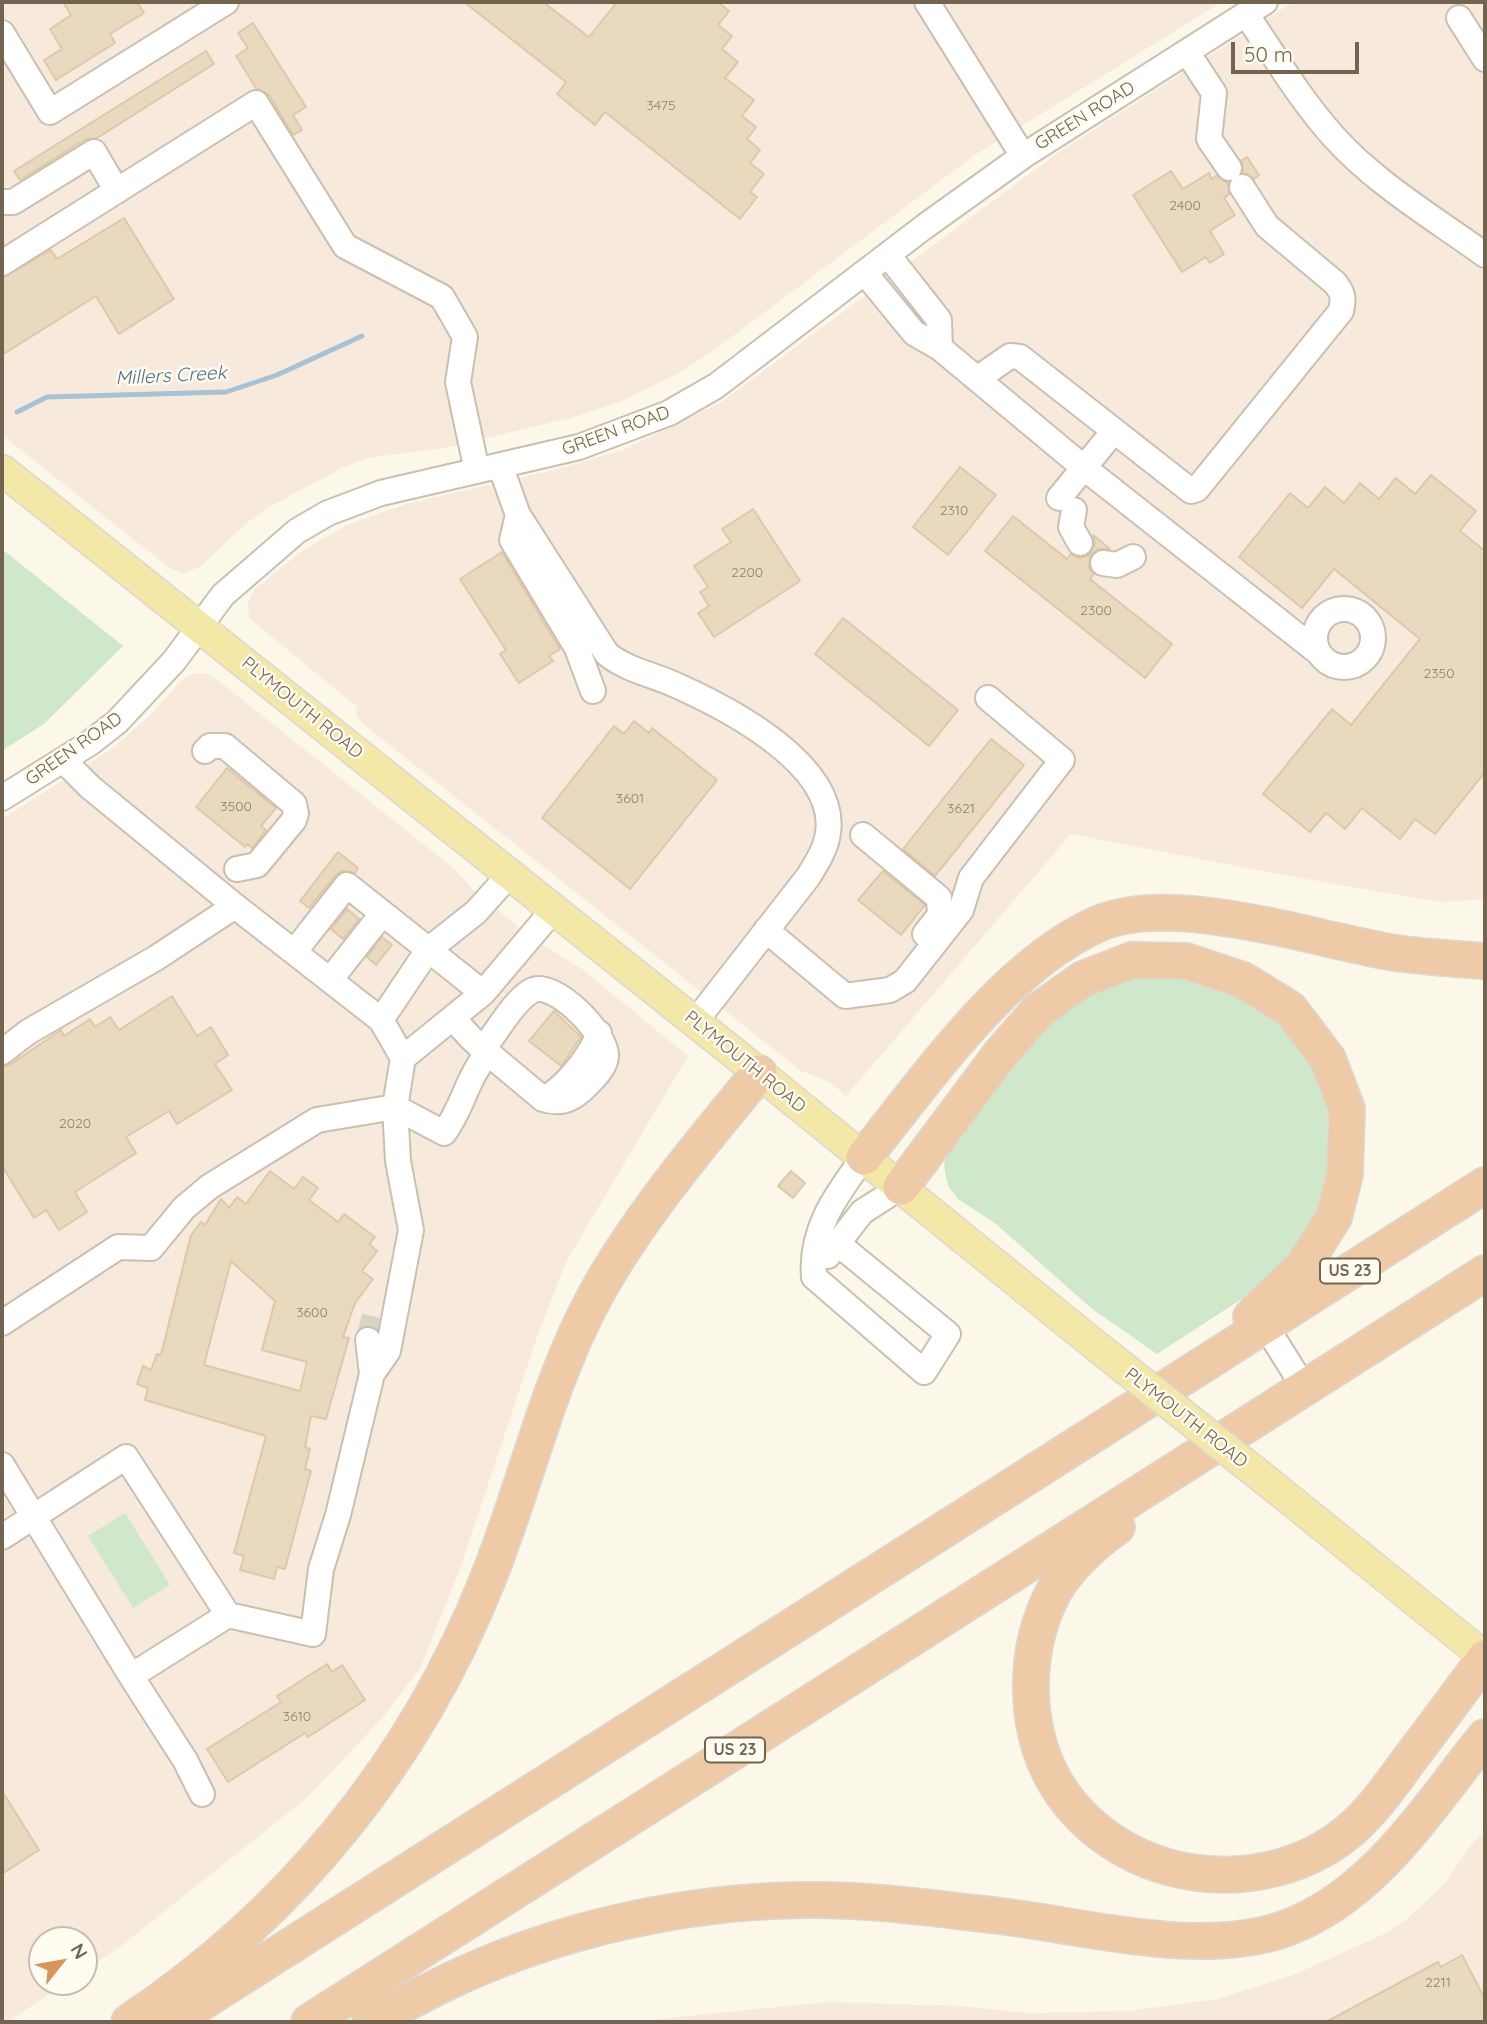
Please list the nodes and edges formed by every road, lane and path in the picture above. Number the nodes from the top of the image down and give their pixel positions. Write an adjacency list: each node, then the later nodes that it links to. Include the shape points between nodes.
1 (226, 2): 4 (street)
2 (927, 2): 9 (street)
3 (1256, 8): 7 (street, GREEN ROAD); 13 (street, via 1301,95 1334,137 1374,175)
4 (197, 9): 6 (street, via 50,112)
5 (1459, 18): 8 (street)
6 (2, 33)
7 (1187, 52): 9 (street, GREEN ROAD); 18 (street, via 1214,93 1209,139 1267,226 1343,292 1341,311 1197,489 1191,491)
8 (1485, 59)
9 (1023, 156): 12 (street, GREEN ROAD)
10 (117, 191): 11 (street, via 94,152 13,202); 14 (street); 20 (street, via 256,103 345,246 442,297 465,337 458,382)
11 (2, 202)
12 (888, 255): 15 (street, GREEN ROAD); 16 (street, via 939,320)
13 (1485, 255)
14 (2, 262)
15 (865, 273): 16 (street, via 914,333); 20 (street, GREEN ROAD, via 716,386 669,413 579,447)
16 (940, 348): 17 (street)
17 (977, 379): 18 (street, via 1010,356 1020,358); 19 (street)
18 (1114, 431): 19 (street)
19 (1083, 467): 23 (street, via 1067,504 1071,527); 27 (street)
20 (489, 468): 22 (street); 26 (street, GREEN ROAD, via 414,484 328,513 254,566)
21 (2, 470): 26 (main road, PLYMOUTH ROAD)
22 (518, 516): 28 (street, via 512,540 577,648); 39 (street, via 607,654 731,712 772,740 818,785 827,811 828,833 820,857)
23 (1080, 542)
24 (1133, 557): 25 (street, via 1116,565)
25 (1102, 563)
26 (200, 627): 31 (street, GREEN ROAD, via 144,697); 35 (main road, PLYMOUTH ROAD)
27 (1318, 652)
28 (593, 691)
29 (988, 698): 39 (street, via 1062,760 971,878 961,910 905,981 890,990 845,996)
30 (205, 751): 34 (street, via 217,744 225,746 294,804 294,820 257,864)
31 (63, 760): 32 (street, GREEN ROAD); 36 (street)
32 (2, 798)
33 (863, 835): 43 (street, via 931,889 941,904 940,915)
34 (237, 869)
35 (510, 874): 37 (main road, PLYMOUTH ROAD); 40 (street, via 477,912)
36 (235, 906): 41 (street); 50 (street, via 27,1032)
37 (554, 909): 45 (street); 48 (main road, PLYMOUTH ROAD)
38 (382, 914): 40 (street); 41 (street, via 347,885); 44 (street)
39 (766, 930): 48 (street)
40 (428, 950): 45 (street); 47 (street)
41 (294, 952): 44 (street)
42 (1485, 961): 54 (highway, via 1396,953 1230,919 1158,913 1100,923 1050,952 1004,988)
43 (894, 974)
44 (330, 980): 47 (street)
45 (483, 992): 46 (street)
46 (454, 1018): 49 (street); 51 (street)
47 (381, 1020): 51 (street)
48 (695, 1022): 52 (main road, PLYMOUTH ROAD)
49 (485, 1051): 49 (street, via 519,1003 538,989 560,998 599,1033 607,1057 576,1095 564,1102 543,1099); 53 (street, via 458,1114 444,1133)
50 (2, 1052)
51 (404, 1058): 53 (street)
52 (759, 1073): 54 (main road, PLYMOUTH ROAD); 76 (highway, via 651,1211 594,1298 547,1406 488,1580 450,1666 404,1746 314,1866 218,1956)
53 (395, 1107): 60 (street, via 398,1161 411,1230); 62 (street, via 317,1120 209,1187 151,1248 118,1248)
54 (864, 1157): 56 (main road, PLYMOUTH ROAD); 59 (street, via 830,1202 812,1254)
55 (1485, 1185): 63 (highway, US 23)
56 (901, 1187): 57 (street, via 862,1212); 65 (highway, via 1002,1052 1039,1010 1083,979 1132,960 1185,961 1243,980 1290,1009 1328,1059 1347,1109 1345,1174 1334,1217 1304,1265); 72 (main road, PLYMOUTH ROAD, bridge)
57 (837, 1243): 59 (street); 59 (street, via 948,1334 924,1372)
58 (1485, 1273): 67 (highway, US 23)
59 (814, 1277)
60 (400, 1292): 61 (street); 66 (street, via 388,1351)
61 (374, 1315)
62 (2, 1323)
63 (1265, 1325): 65 (highway, US 23); 67 (street)
64 (368, 1340): 66 (street)
65 (1214, 1357): 77 (highway, US 23)
66 (372, 1374): 71 (street, via 321,1569 313,1634)
67 (1302, 1391): 72 (highway, via 1097,1541 1055,1589 1035,1637 1031,1689 1035,1735 1062,1792 1098,1831 1145,1859 1194,1875 1258,1875 1308,1858 1348,1832 1379,1801); 78 (highway, US 23)
68 (2, 1465): 69 (street)
69 (33, 1517): 70 (street); 71 (street, via 126,1457); 73 (street)
70 (2, 1536)
71 (228, 1615): 73 (street)
72 (1485, 1658)
73 (131, 1676): 75 (street)
74 (1485, 1737): 79 (highway, via 1374,1873 1337,1903 1286,1928 1247,1940 1168,1939 851,1900 725,1905 617,1922 538,1947 459,1977)
75 (202, 1794)
76 (129, 2022)
77 (170, 2022)
78 (309, 2022)
79 (370, 2022)

